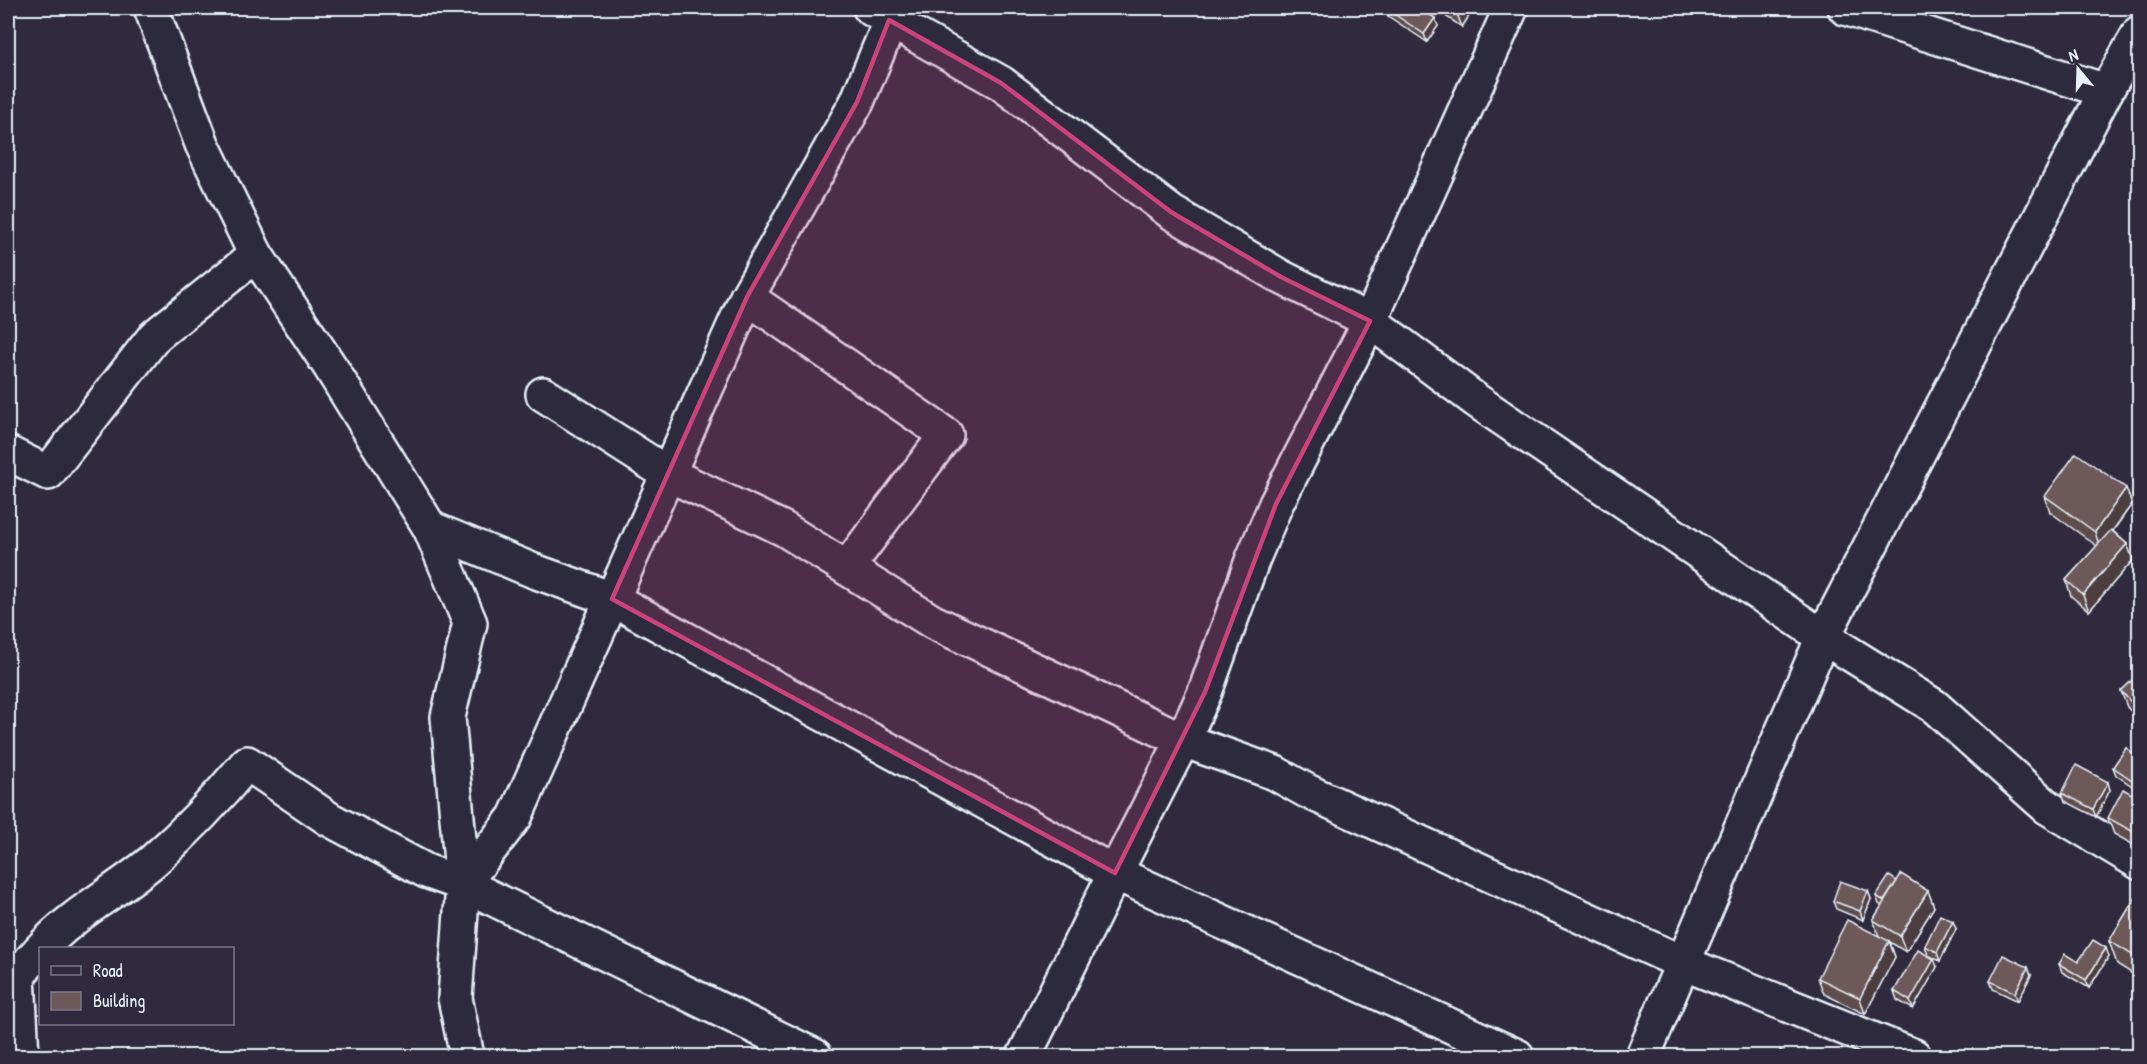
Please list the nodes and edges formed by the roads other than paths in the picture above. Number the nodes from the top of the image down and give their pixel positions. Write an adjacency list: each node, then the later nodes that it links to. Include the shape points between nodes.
1 (151, 8): 7 (street, via 202,144)
2 (1511, 8): 9 (street)
3 (1845, 8): 6 (street)
4 (885, 12): 8 (street, via 857,102); 9 (street, via 1000,83 1171,212 1281,277)
5 (2139, 32): 6 (street)
6 (2106, 91): 16 (street)
7 (256, 255): 11 (street, via 155,336 48,473); 13 (street)
8 (747, 297): 12 (street); 14 (street, via 946,435)
9 (1370, 321): 16 (street, via 1477,401); 17 (street, via 1276,504)
10 (543, 394): 12 (street)
11 (8, 453)
12 (668, 474): 14 (street, via 784,529); 15 (street)
13 (430, 528): 15 (street); 20 (street, via 470,623 448,717)
14 (847, 568): 17 (street, via 933,622)
15 (612, 599): 19 (street); 20 (street, via 515,817)
16 (1824, 637): 18 (street, via 1934,706 2047,807); 23 (street)
17 (1183, 740): 19 (street); 23 (street, via 1275,773)
18 (2139, 863)
19 (1115, 873): 28 (street); 29 (street)
20 (464, 884): 21 (street, via 426,872 329,819 247,763 153,860 55,933); 26 (street, via 455,998); 27 (street)
21 (43, 947)
22 (39, 950): 24 (street)
23 (1683, 963): 30 (street); 31 (street)
24 (13, 967): 25 (street)
25 (22, 1056)
26 (467, 1056)
27 (815, 1056)
28 (1024, 1056)
29 (1517, 1056)
30 (1643, 1056)
31 (1914, 1056)

